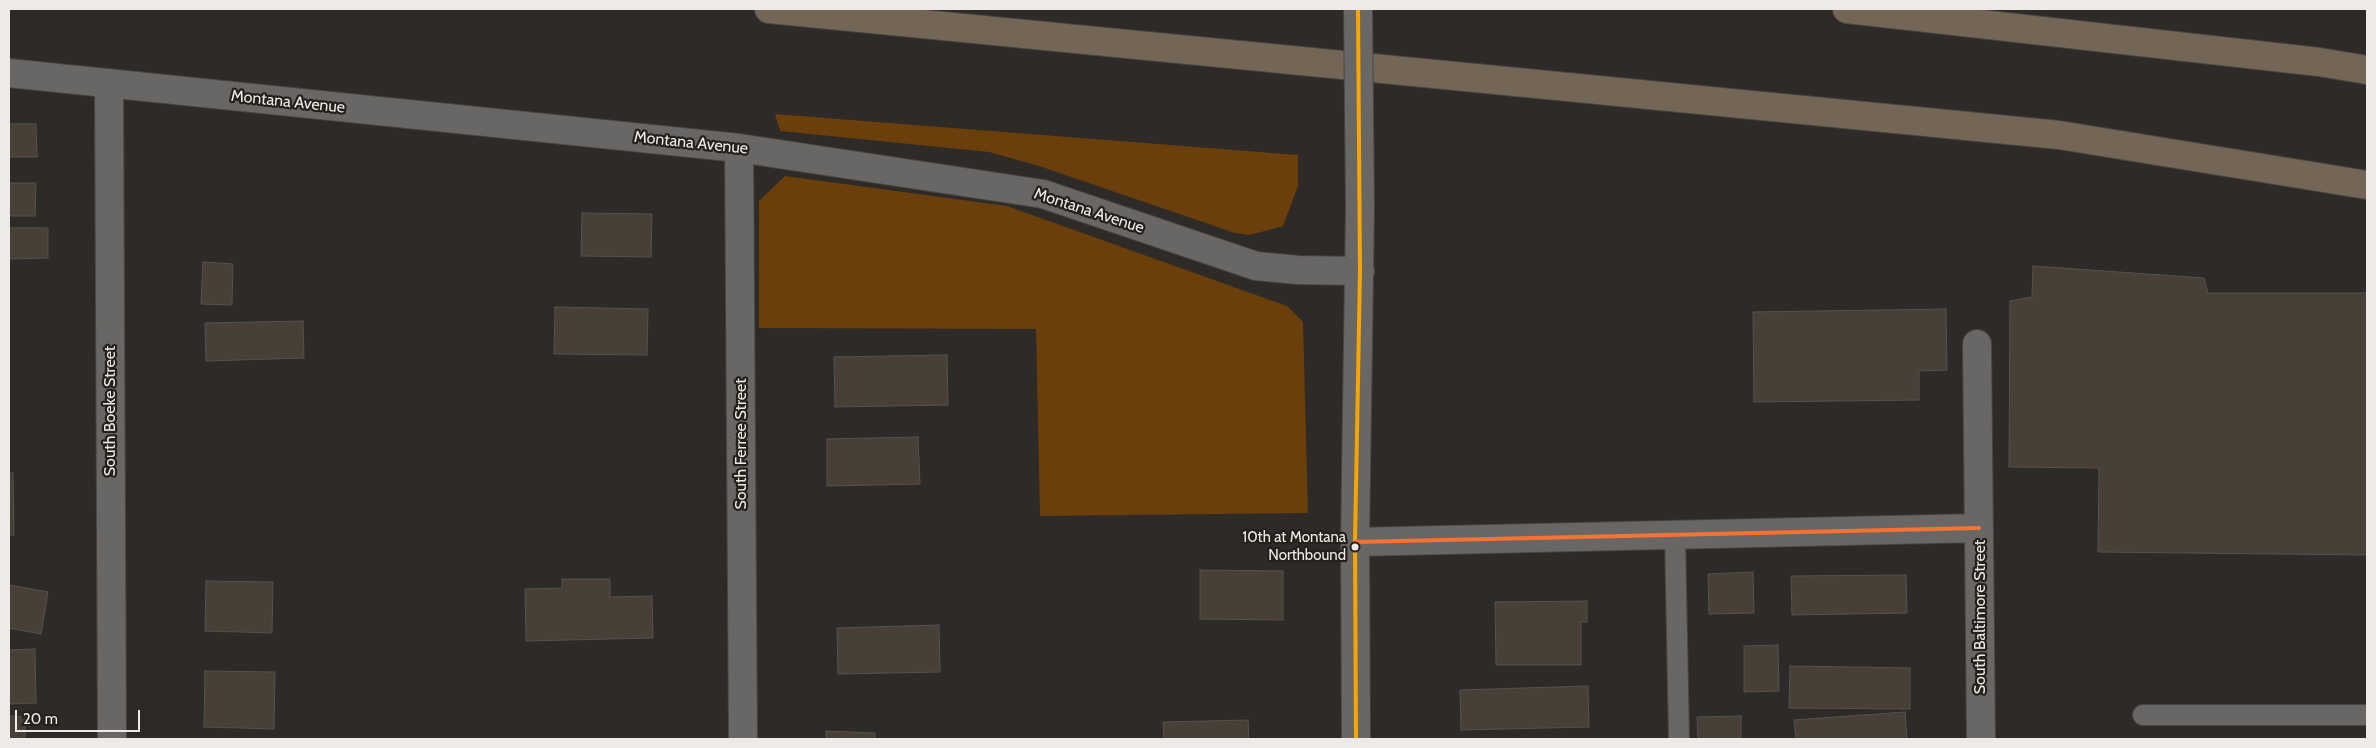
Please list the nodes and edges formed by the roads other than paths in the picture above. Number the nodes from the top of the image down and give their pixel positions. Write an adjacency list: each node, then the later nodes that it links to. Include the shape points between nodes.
1 (769, 9): 8 (highway, via 2059,135)
2 (1358, 9): 9 (street, bridge)
3 (1847, 9): 4 (highway)
4 (2367, 70)
5 (9, 74): 6 (street, Montana Avenue)
6 (109, 83): 7 (street, Montana Avenue); 16 (street, South Boeke Street)
7 (739, 148): 9 (street, Montana Avenue, via 1043,194 1256,266); 17 (street, South Ferree Street)
8 (2367, 185)
9 (1360, 271): 13 (street)
10 (1977, 344): 11 (street, South Baltimore Street)
11 (1979, 528): 12 (street); 20 (street, South Baltimore Street)
12 (1676, 535): 13 (street); 19 (lane)
13 (1355, 542): 18 (street)
14 (2143, 715): 15 (lane)
15 (2367, 715)
16 (112, 739)
17 (743, 739)
18 (1356, 739)
19 (1678, 739)
20 (1981, 739)

